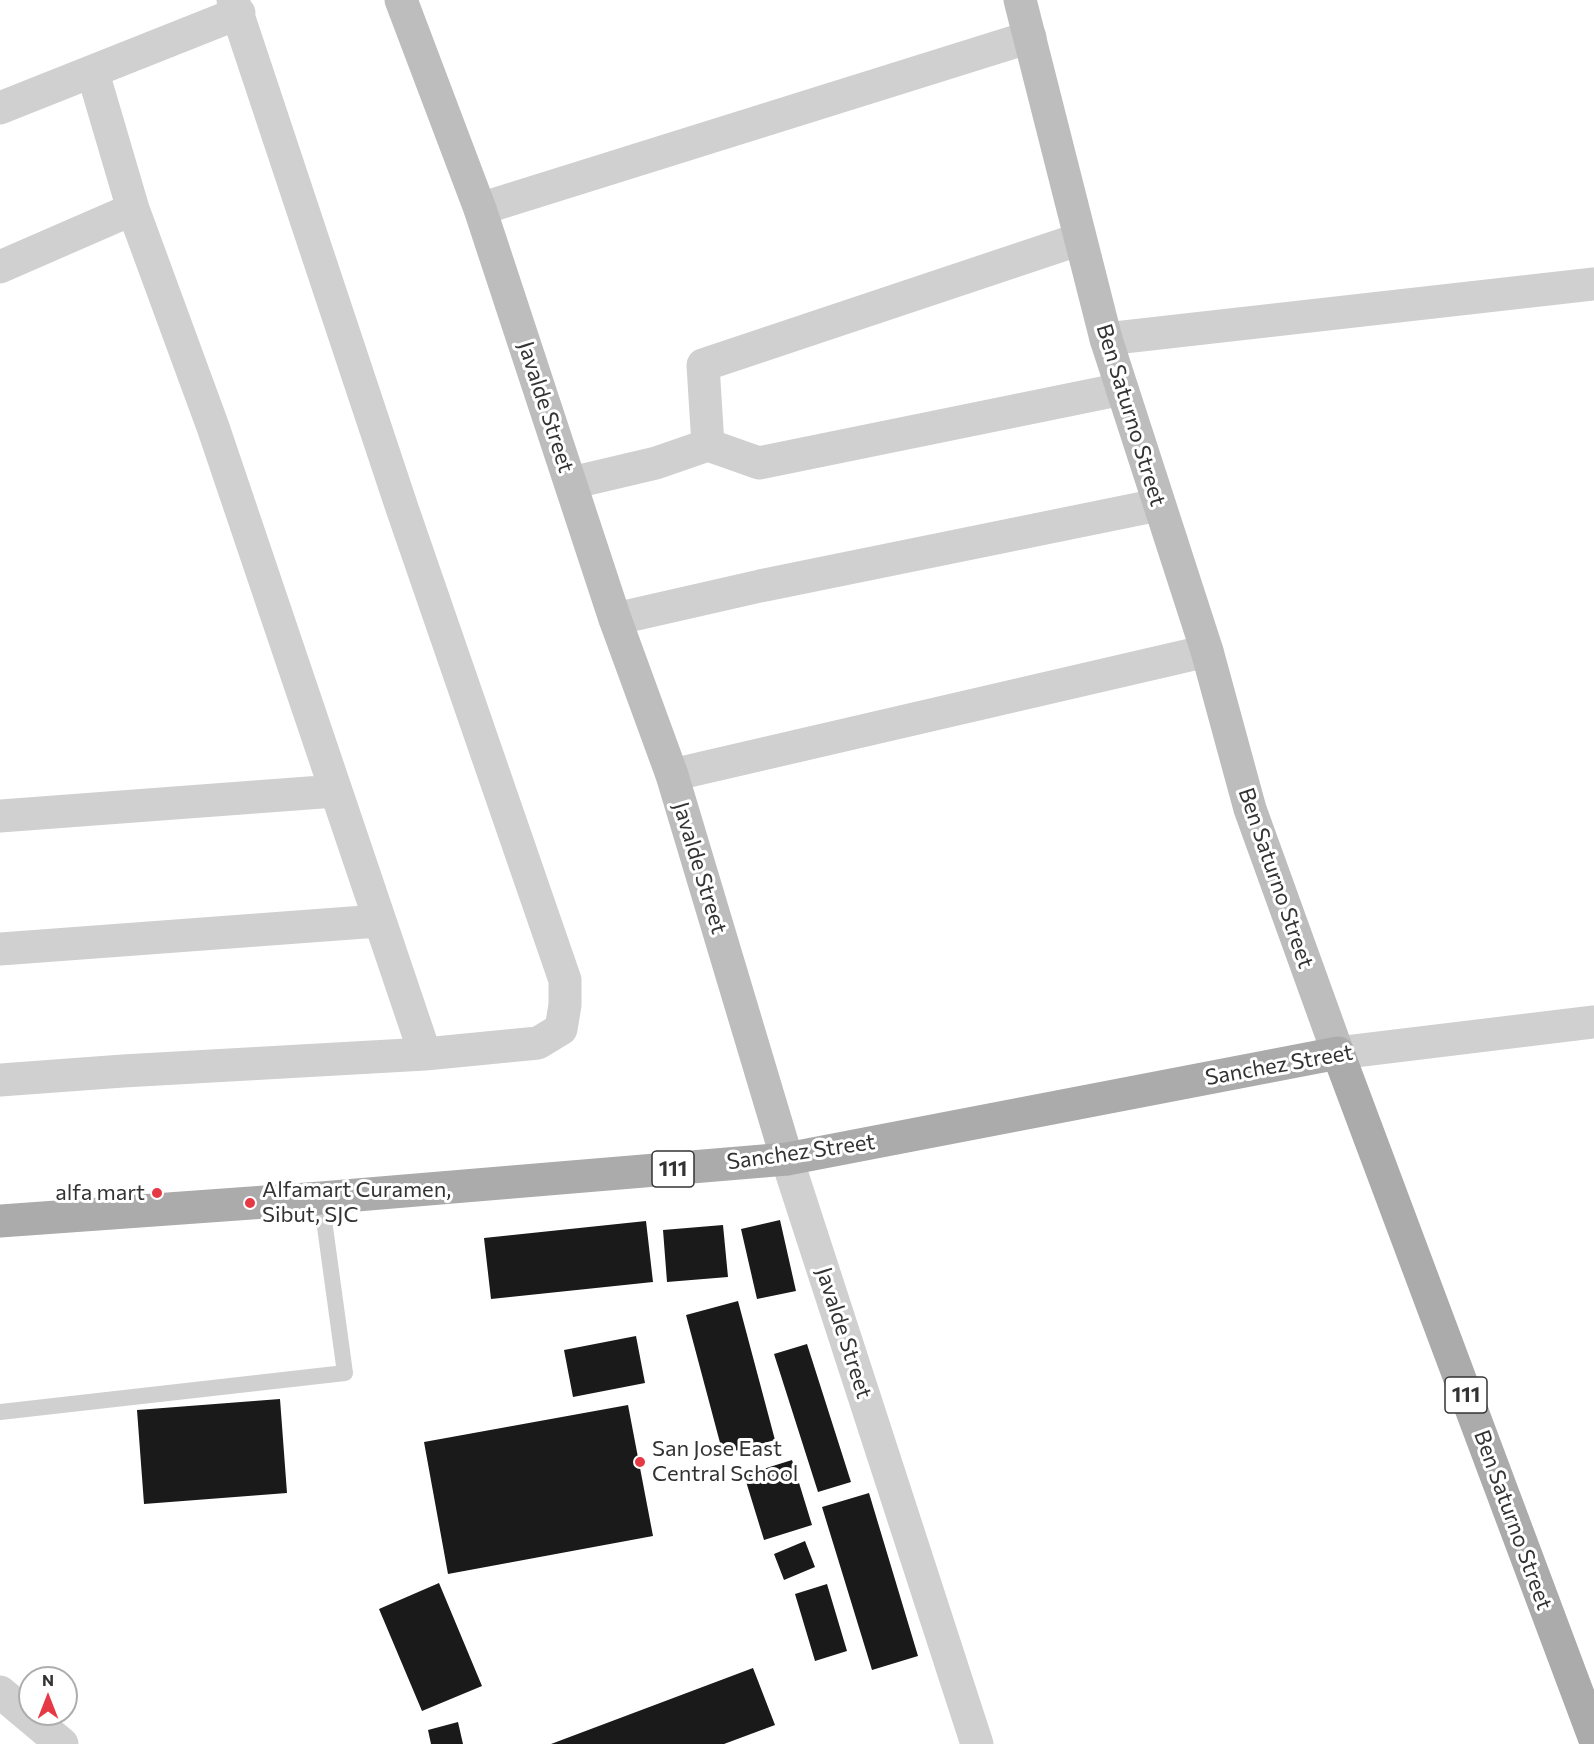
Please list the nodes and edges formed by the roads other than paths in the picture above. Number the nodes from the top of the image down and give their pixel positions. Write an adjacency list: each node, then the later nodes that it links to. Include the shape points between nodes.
1 (401, 0): 8 (street, Javalde Street)
2 (1020, 0): 4 (street, Ben Saturno Street)
3 (236, 7): 5 (street); 26 (street, via 402,508 566,980 561,1029 538,1043)
4 (1030, 37): 8 (street); 9 (street, Ben Saturno Street)
5 (93, 73): 6 (street); 7 (street)
6 (0, 108)
7 (133, 209): 10 (street); 20 (street, via 213,427)
8 (480, 209): 15 (street, Javalde Street)
9 (1080, 239): 12 (street, Ben Saturno Street); 14 (street, via 703,365)
10 (0, 267)
11 (1594, 284): 12 (street)
12 (1106, 339): 13 (street, Ben Saturno Street)
13 (1122, 389): 14 (street, via 759,463); 16 (street, Ben Saturno Street)
14 (708, 445): 15 (street, via 656,463)
15 (571, 483): 17 (street, Javalde Street)
16 (1158, 505): 17 (street); 18 (street, Ben Saturno Street)
17 (615, 619): 19 (street, Javalde Street)
18 (1207, 651): 19 (street); 25 (street, Ben Saturno Street, via 1250,809)
19 (672, 775): 28 (street, Javalde Street)
20 (335, 791): 21 (street); 22 (street)
21 (0, 816)
22 (378, 921): 23 (street); 26 (street)
23 (0, 949)
24 (1594, 1022): 25 (street, Sanchez Street)
25 (1338, 1053): 28 (main road, Sanchez Street / 111); 33 (main road, Ben Saturno Street / 111)
26 (425, 1054): 27 (street)
27 (0, 1080)
28 (787, 1159): 29 (main road, Sanchez Street / 111); 35 (street, Javalde Street)
29 (321, 1198): 30 (main road, Sanchez Street / 111); 31 (lane, via 345,1373)
30 (0, 1221)
31 (0, 1412)
32 (0, 1692): 34 (street)
33 (1594, 1737)
34 (62, 1744)
35 (977, 1744)

